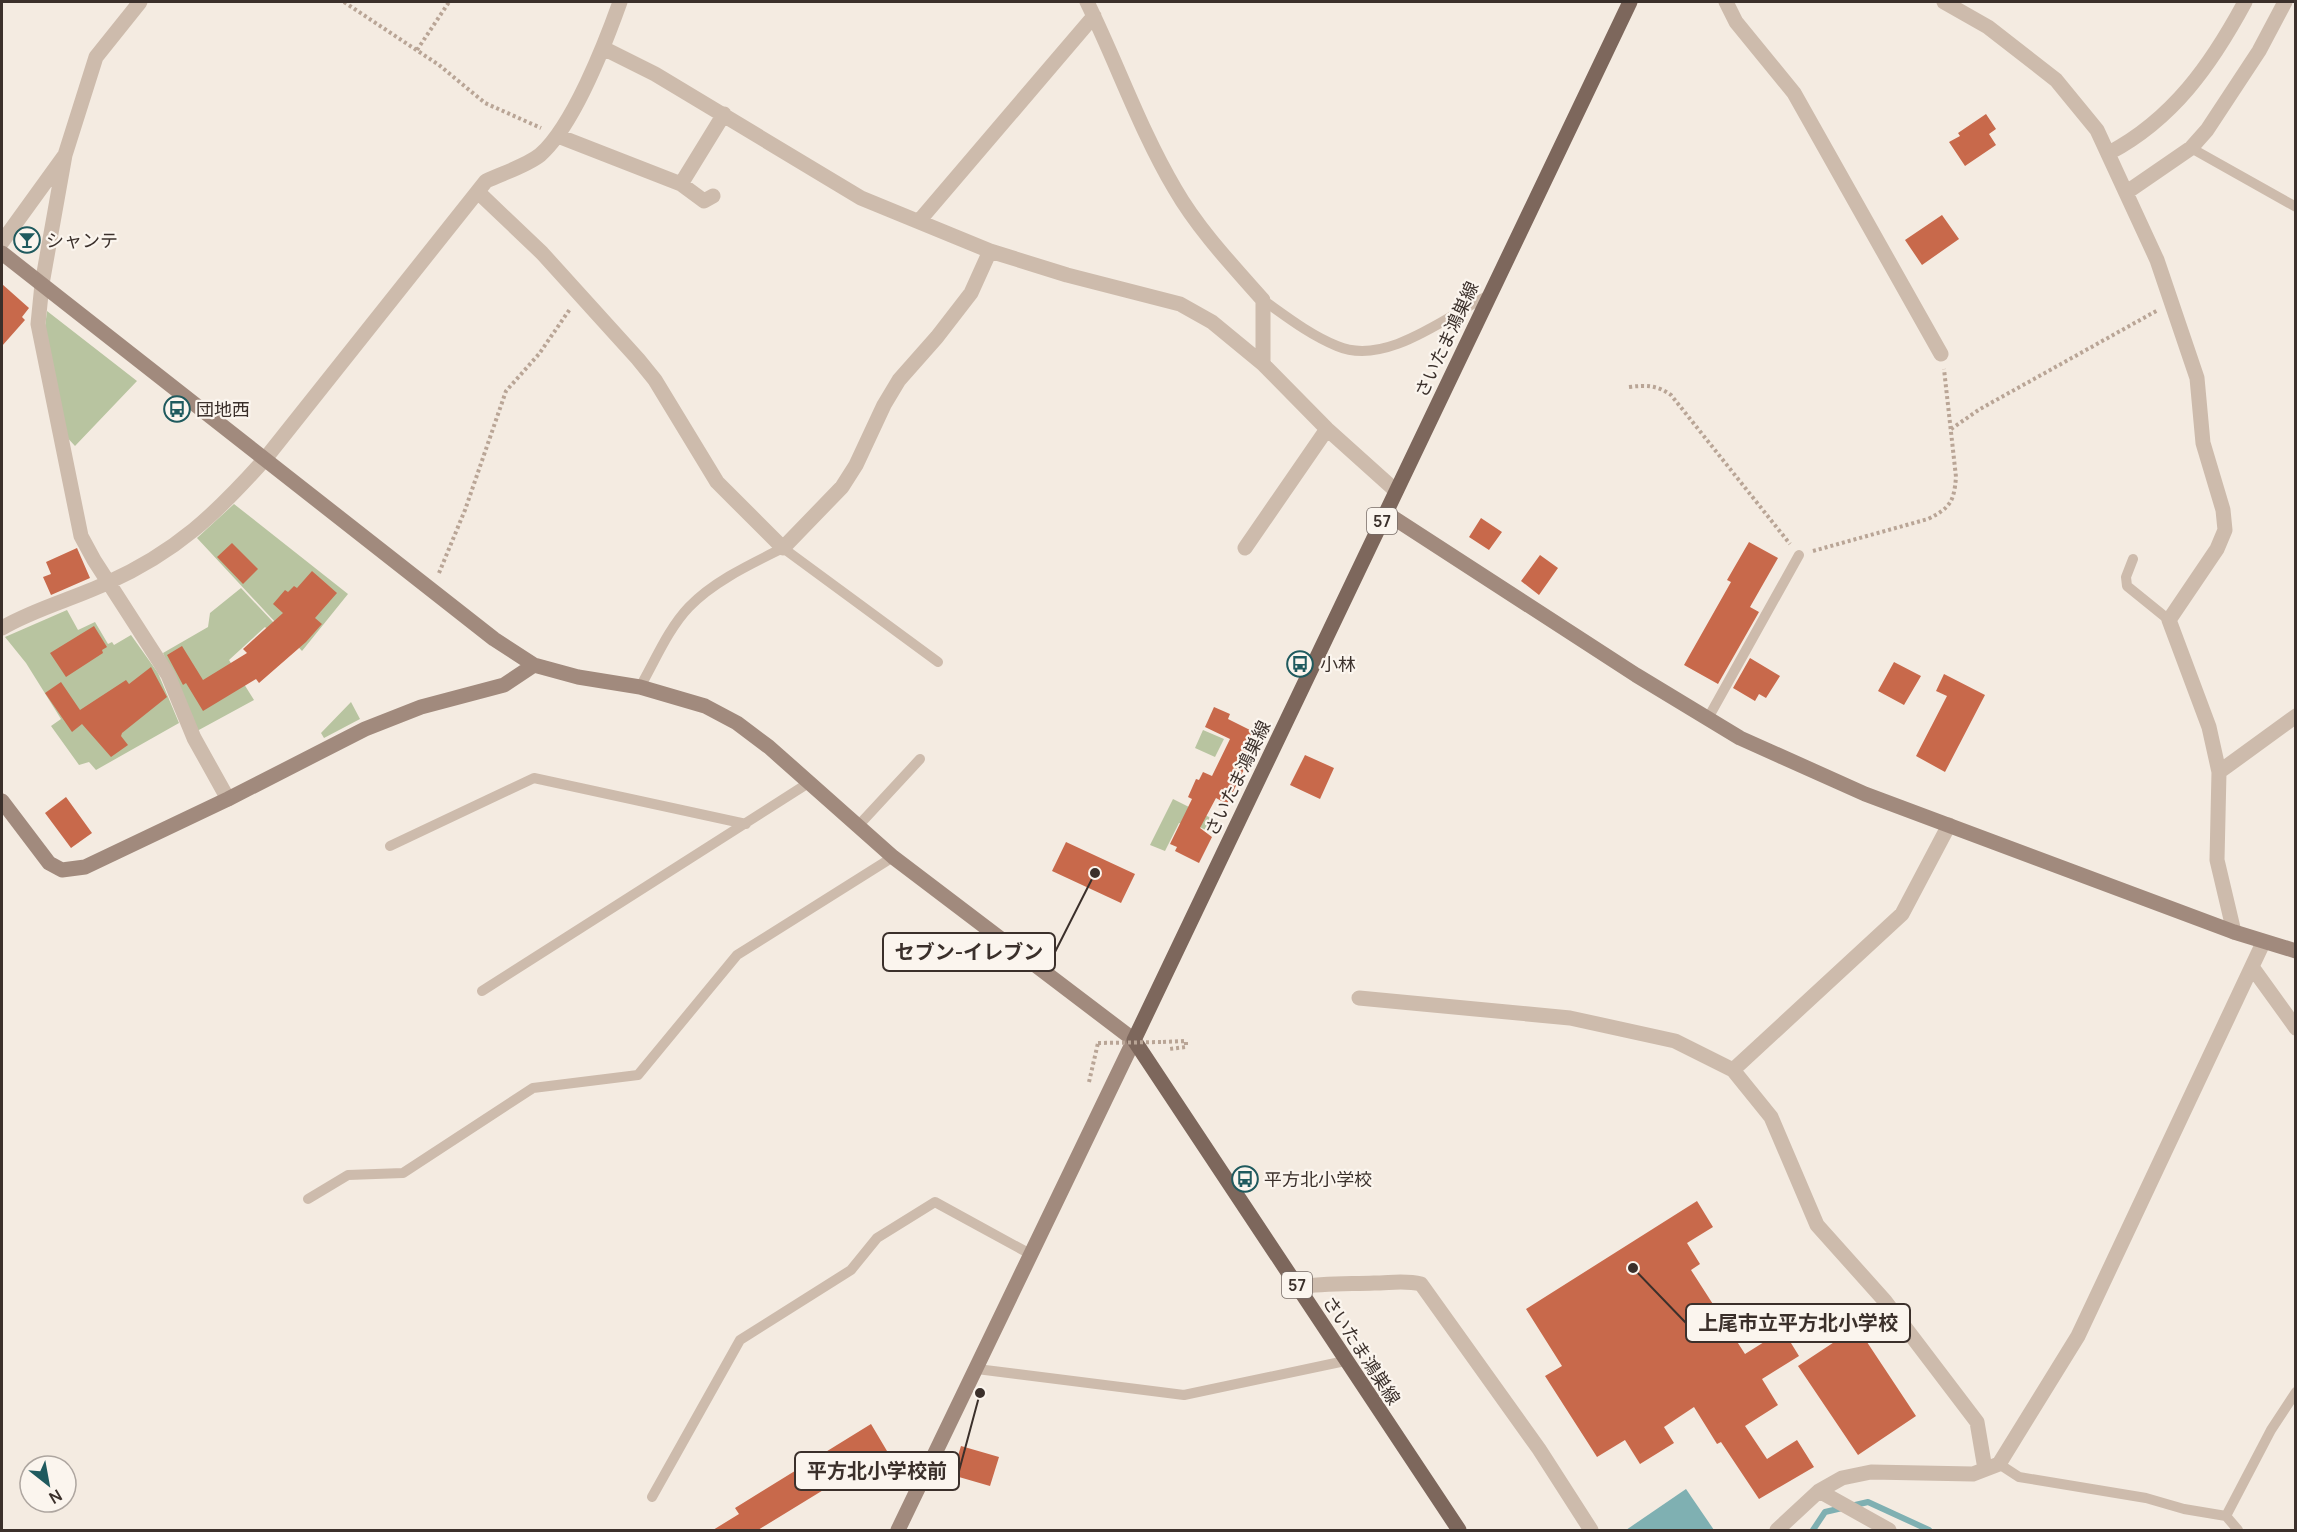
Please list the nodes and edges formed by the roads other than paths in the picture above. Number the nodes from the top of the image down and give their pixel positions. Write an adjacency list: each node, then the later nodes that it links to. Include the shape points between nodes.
1 (140, 2): 15 (street, via 96,57)
2 (620, 2): 10 (street)
3 (1088, 2): 9 (street)
4 (1630, 2): 26 (main road, さいたま鴻巣線 / 57)
5 (1726, 2): 28 (street, via 1736,22 1794,93)
6 (1944, 2): 14 (street, via 1988,27 2056,80 2097,130)
7 (2245, 2): 14 (street, via 2229,32 2172,108 2135,139)
8 (2285, 2): 13 (street, via 2259,51)
9 (1094, 16): 21 (street); 27 (street, via 1176,190)
10 (603, 48): 11 (street); 12 (street)
11 (724, 114): 16 (street); 21 (street, via 861,198)
12 (558, 136): 16 (street); 17 (street, via 538,156 486,181)
13 (2191, 148): 18 (street); 20 (lane)
14 (2109, 153): 18 (street)
15 (65, 155): 22 (street); 25 (street)
16 (681, 184): 19 (street, via 704,201)
17 (478, 192): 31 (street); 34 (street, via 581,294 655,380 717,482)
18 (2127, 192): 39 (street, via 2157,260 2197,378 2203,443 2225,530 2217,549)
19 (713, 196)
20 (2295, 207)
21 (919, 221): 23 (street)
22 (2, 242)
23 (990, 251): 29 (street, via 1180,304 1212,322); 34 (street, via 971,293 938,338 899,380 842,487)
24 (2, 253): 25 (street)
25 (42, 284): 31 (street); 38 (street, via 38,324 81,536)
26 (1489, 295): 27 (lane, via 1399,344 1377,350 1339,347); 32 (main road, さいたま鴻巣線 / 57)
27 (1263, 300): 29 (street)
28 (1941, 354)
29 (1263, 364): 30 (street)
30 (1327, 429): 32 (street); 35 (street)
31 (265, 459): 38 (street, via 229,500 187,537); 42 (street, via 429,590)
32 (1396, 491): 33 (main road, さいたま鴻巣線 / 57)
33 (1386, 513): 45 (street); 63 (main road, さいたま鴻巣線 / 57)
34 (783, 548): 41 (lane); 43 (lane, via 730,576 689,607)
35 (1245, 548)
36 (1799, 555): 45 (lane)
37 (2133, 559): 39 (lane, via 2127,586)
38 (110, 582): 40 (street); 49 (street, via 168,675 194,738)
39 (2169, 620): 47 (street, via 2208,727)
40 (2, 628)
41 (938, 662)
42 (534, 665): 43 (street); 49 (street, via 504,685 421,707 365,729)
43 (640, 687): 48 (street, via 705,706 737,723)
44 (2295, 716): 47 (street)
45 (1707, 720): 52 (street, via 1864,794)
46 (920, 759): 53 (lane)
47 (2219, 772): 56 (street, via 2217,860)
48 (810, 782): 51 (lane); 53 (street)
49 (228, 799): 50 (street, via 72,870 49,863)
50 (2, 801)
51 (746, 824): 54 (lane, via 534,778); 60 (lane)
52 (1949, 825): 56 (street); 64 (street, via 1902,914)
53 (858, 826): 55 (street)
54 (390, 846)
55 (893, 857): 63 (street); 65 (lane, via 737,955 638,1075 533,1088 402,1173 348,1175)
56 (2234, 932): 57 (street)
57 (2264, 943): 58 (street); 59 (street)
58 (2295, 951)
59 (2252, 967): 62 (street); 71 (street, via 2078,1336)
60 (482, 991)
61 (1359, 998): 64 (street, via 1570,1018 1675,1041)
62 (2295, 1028)
63 (1134, 1040): 66 (street); 67 (main road, さいたま鴻巣線 / 57)
64 (1733, 1070): 71 (street, via 1771,1117 1817,1225 1885,1301 1977,1422)
65 (308, 1199)
66 (1032, 1255): 69 (street); 73 (lane, via 935,1202 877,1238 851,1270 740,1340)
67 (1298, 1287): 68 (main road, さいたま鴻巣線 / 57); 77 (street, via 1327,1282 1421,1284 1539,1449)
68 (1345, 1361): 69 (lane, via 1184,1395); 76 (main road, さいたま鴻巣線 / 57)
69 (977, 1369): 75 (street)
70 (2295, 1392): 74 (lane)
71 (1992, 1466): 72 (street, via 1973,1474 1871,1472 1842,1478); 74 (lane, via 2019,1477)
72 (1819, 1491): 78 (street); 79 (street)
73 (652, 1497)
74 (2226, 1516): 80 (lane)
75 (898, 1530)
76 (1459, 1530)
77 (1591, 1530)
78 (1777, 1530)
79 (1889, 1530)
80 (2238, 1530)

